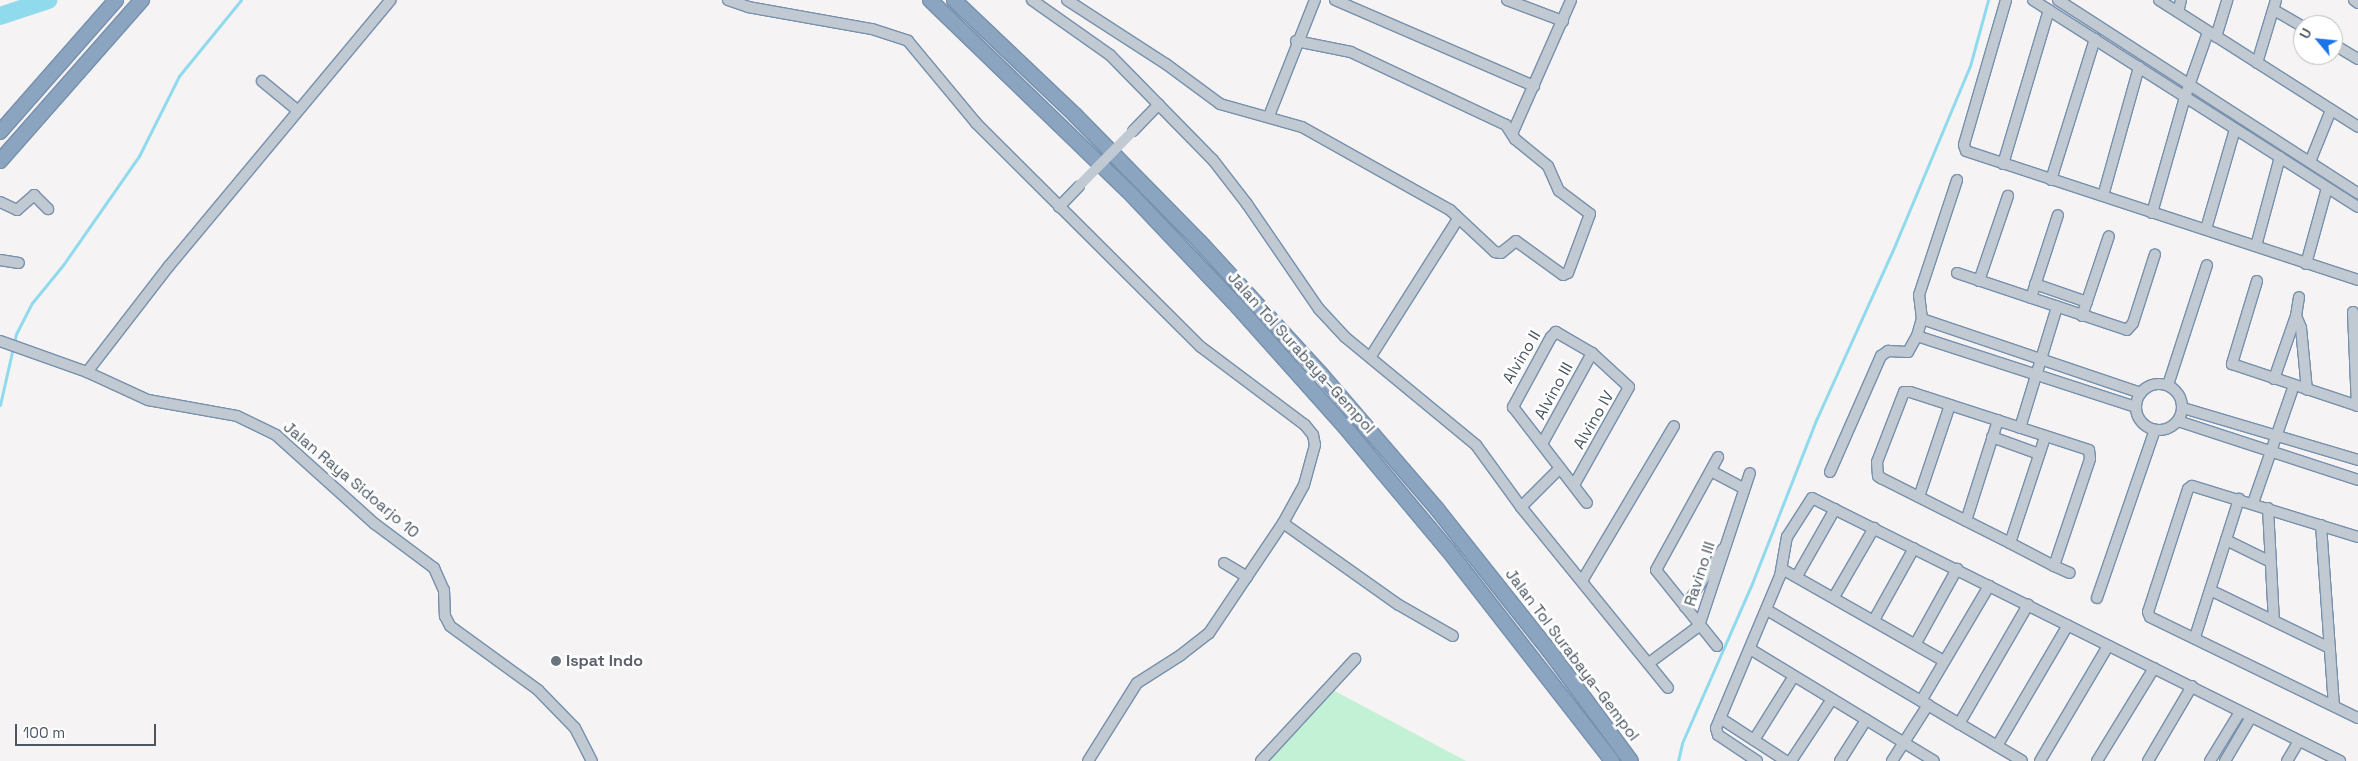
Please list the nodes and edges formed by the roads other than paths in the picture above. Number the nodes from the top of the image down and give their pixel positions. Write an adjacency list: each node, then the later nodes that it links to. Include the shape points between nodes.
1 (116, 0): 43 (highway)
2 (142, 0): 46 (highway)
3 (390, 0): 38 (street)
4 (728, 0): 56 (street, via 748,7 872,30 908,41 976,123)
5 (930, 0): 185 (highway, Jalan Tol Surabaya–Gempol, via 1128,191 1251,321 1448,550)
6 (954, 0): 186 (highway, Jalan Tol Surabaya–Gempol, via 1075,115 1200,242 1321,374 1437,509 1548,649)
7 (1032, 0): 37 (street, via 1110,55)
8 (1067, 0): 40 (street, via 1166,64 1220,104)
9 (1315, 0): 28 (street)
10 (1335, 0): 35 (street)
11 (1507, 0): 25 (street)
12 (1571, 0): 25 (street)
13 (2006, 0): 48 (street, via 1964,148)
14 (2033, 0): 22 (street)
15 (2058, 0): 34 (street)
16 (2159, 0): 23 (street)
17 (2181, 0): 23 (street)
18 (2227, 0): 26 (street)
19 (2354, 0): 20 (street)
20 (2358, 3)
21 (2275, 5): 24 (street); 31 (street)
22 (2049, 10): 27 (street); 48 (street)
23 (2178, 12): 26 (street)
24 (2293, 19)
25 (1563, 21): 35 (street)
26 (2212, 35): 31 (street); 34 (street)
27 (2095, 39): 32 (street); 50 (street)
28 (1296, 41): 40 (street); 44 (street, via 1365,58 1506,125)
29 (2343, 50): 30 (street)
30 (2358, 59)
31 (2256, 63): 39 (street)
32 (2139, 67): 36 (street); 54 (street)
33 (262, 81): 38 (street)
34 (2189, 85): 36 (street); 47 (street)
35 (1534, 86): 44 (street)
36 (2185, 97): 42 (street); 59 (street)
37 (1159, 104): 56 (street, bridge); 86 (street, via 1213,160 1248,204 1333,326)
38 (298, 110): 88 (street)
39 (2331, 110): 41 (street); 47 (street)
40 (1269, 116): 61 (street, via 1302,128 1397,178 1450,210)
41 (2358, 127)
42 (2235, 129): 45 (street); 62 (street)
43 (0, 132)
44 (1512, 134): 61 (street, via 1548,166 1559,191 1590,214 1568,273 1563,275 1516,241 1497,252)
45 (2280, 157): 51 (street); 64 (street)
46 (0, 161)
47 (2310, 162): 52 (street)
48 (2003, 164): 50 (street)
49 (1957, 180): 82 (street, via 1919,295)
50 (2051, 180): 54 (street)
51 (2327, 188): 57 (street); 68 (street)
52 (2358, 193)
53 (2008, 196): 72 (street)
54 (2103, 196): 59 (street)
55 (0, 202): 58 (street, via 17,210 34,195)
56 (1059, 207): 127 (street, via 1201,347 1305,425 1313,435 1315,445 1304,485)
57 (2358, 207)
58 (48, 208)
59 (2152, 213): 62 (street)
60 (2058, 215): 74 (street)
61 (1458, 219): 86 (street)
62 (2206, 230): 64 (street)
63 (2108, 236): 77 (street)
64 (2256, 246): 68 (street)
65 (2155, 254): 80 (street, via 2130,328)
66 (0, 260): 67 (street)
67 (19, 263)
68 (2306, 264): 71 (street)
69 (2207, 265): 92 (street)
70 (1957, 274): 72 (street)
71 (2357, 277)
72 (1979, 281): 76 (street)
73 (2257, 281): 90 (street, via 2232,364)
74 (2035, 284): 76 (street); 77 (street)
75 (2299, 297): 81 (street)
76 (2031, 298): 78 (street)
77 (2087, 302): 80 (street)
78 (2057, 308): 80 (street); 87 (street)
79 (2353, 312): 96 (street)
80 (2082, 316)
81 (2296, 316): 90 (street); 93 (street, via 2301,328)
82 (1922, 319): 83 (street); 87 (street)
83 (1917, 336): 89 (street); 114 (street, via 1908,352 1888,350 1881,356)
84 (2, 342): 88 (street, Jalan Raya Sidoarjo 10)
85 (1592, 353): 107 (street, Alvino III); 107 (street, Alvino II, via 1561,332 1554,333 1514,400 1514,411); 117 (street, Alvino IV, via 1629,387)
86 (1371, 356): 123 (street, via 1476,445)
87 (2041, 359): 89 (street); 94 (street)
88 (86, 372): 182 (street, Jalan Raya Sidoarjo 10, via 148,400 237,416 276,435 375,524 434,568 444,590 445,616 450,626 538,690 575,728)
89 (2036, 374): 97 (street); 102 (street)
90 (2274, 379): 91 (street)
91 (2294, 384): 93 (street); 104 (street)
92 (2168, 385): 94 (street, via 2156,384); 98 (street, via 2181,398)
93 (2307, 390): 96 (street)
94 (2141, 392): 97 (street)
95 (1950, 405): 99 (street); 119 (street); 119 (street, via 1904,392 1877,462 1878,476)
96 (2358, 406)
97 (2136, 407): 103 (street, via 2140,419)
98 (2183, 408): 100 (street); 104 (street)
99 (1998, 420): 102 (street); 106 (street)
100 (2178, 421): 103 (street, via 2168,429); 108 (street)
101 (1674, 426): 143 (street)
102 (2020, 428): 105 (street)
103 (2155, 430): 147 (street)
104 (2276, 435): 108 (street); 111 (street)
105 (2045, 436): 109 (street); 137 (street, via 2084,447 2090,454)
106 (1992, 437): 109 (street); 126 (street)
107 (1542, 444): 112 (street)
108 (2271, 450): 116 (street); 122 (street)
109 (2039, 454): 132 (street)
110 (1718, 457): 113 (street)
111 (2358, 460)
112 (1560, 468): 117 (street); 123 (street)
113 (1711, 471): 118 (street); 149 (street, via 1656,567 1656,573)
114 (1830, 472)
115 (1750, 473): 118 (street, Ravino III)
116 (2358, 480)
117 (1574, 486): 121 (street)
118 (1743, 488): 133 (street, Ravino III)
119 (1919, 497): 126 (street)
120 (2239, 499): 122 (street); 131 (street); 156 (street, via 2196,485 2190,487 2153,598 2150,617)
121 (1587, 502)
122 (2253, 504): 124 (street)
123 (1521, 508): 143 (street)
124 (2268, 508): 128 (street); 135 (street)
125 (1834, 509): 129 (street); 138 (street, via 1816,498 1809,499 1783,546); 141 (street)
126 (1966, 521): 132 (street)
127 (1283, 523): 142 (street); 155 (street, via 1399,605)
128 (2320, 525): 130 (street); 160 (street)
129 (1874, 528): 134 (street); 146 (street)
130 (2358, 537)
131 (2226, 540): 135 (street); 145 (street)
132 (2010, 543): 137 (street)
133 (1725, 546): 149 (street); 154 (street, Ravino III)
134 (1914, 548): 139 (street); 151 (street)
135 (2271, 562): 152 (street)
136 (1224, 564): 142 (street)
137 (2054, 566): 140 (street)
138 (1782, 568): 141 (street); 150 (street)
139 (1958, 569): 144 (street); 157 (street)
140 (2070, 573)
141 (1796, 576): 146 (street)
142 (1247, 577): 183 (street, via 1209,633 1137,683)
143 (1582, 581): 164 (street)
144 (1989, 586): 148 (street); 163 (street)
145 (2210, 590): 152 (street); 156 (street)
146 (1834, 597): 151 (street)
147 (2097, 598)
148 (2028, 605): 153 (street); 177 (street)
149 (1685, 607): 154 (street)
150 (1767, 610): 161 (street); 170 (street)
151 (1874, 620): 157 (street)
152 (2274, 621): 160 (street)
153 (2068, 625): 159 (street); 181 (street)
154 (1700, 626): 158 (street); 164 (street, Ravino III)
155 (1453, 636)
156 (2195, 637): 171 (street)
157 (1916, 643): 163 (street)
158 (1717, 646)
159 (2108, 646): 165 (street); 194 (street)
160 (2330, 648): 171 (street)
161 (1750, 649): 166 (street); 174 (street)
162 (1355, 659): 184 (street)
163 (1944, 661): 170 (street)
164 (1649, 663): 168 (street)
165 (2154, 668): 167 (street); 195 (street)
166 (1794, 676): 169 (street); 178 (street)
167 (2192, 686): 172 (street); 196 (street)
168 (1668, 688)
169 (1832, 699): 176 (street); 189 (street)
170 (1924, 703): 177 (street); 180 (street)
171 (2334, 705): 175 (street)
172 (2240, 712): 173 (street); 197 (street)
173 (2251, 717): 179 (street); 198 (street)
174 (1720, 718): 178 (street); 187 (street, via 1716,728 1718,735)
175 (2358, 718)
176 (1866, 720): 180 (street); 190 (street)
177 (1959, 724): 181 (street)
178 (1754, 740): 188 (street)
179 (2299, 741): 199 (street); 200 (street)
180 (1904, 743): 191 (street); 192 (street)
181 (1997, 746): 193 (street)
182 (592, 761)
183 (1088, 761)
184 (1261, 761)
185 (1612, 761)
186 (1631, 761)
187 (1757, 761)
188 (1786, 761)
189 (1791, 761)
190 (1840, 761)
191 (1892, 761)
192 (1934, 761)
193 (2022, 761)
194 (2040, 761)
195 (2097, 761)
196 (2148, 761)
197 (2210, 761)
198 (2225, 761)
199 (2287, 761)
200 (2340, 761)

